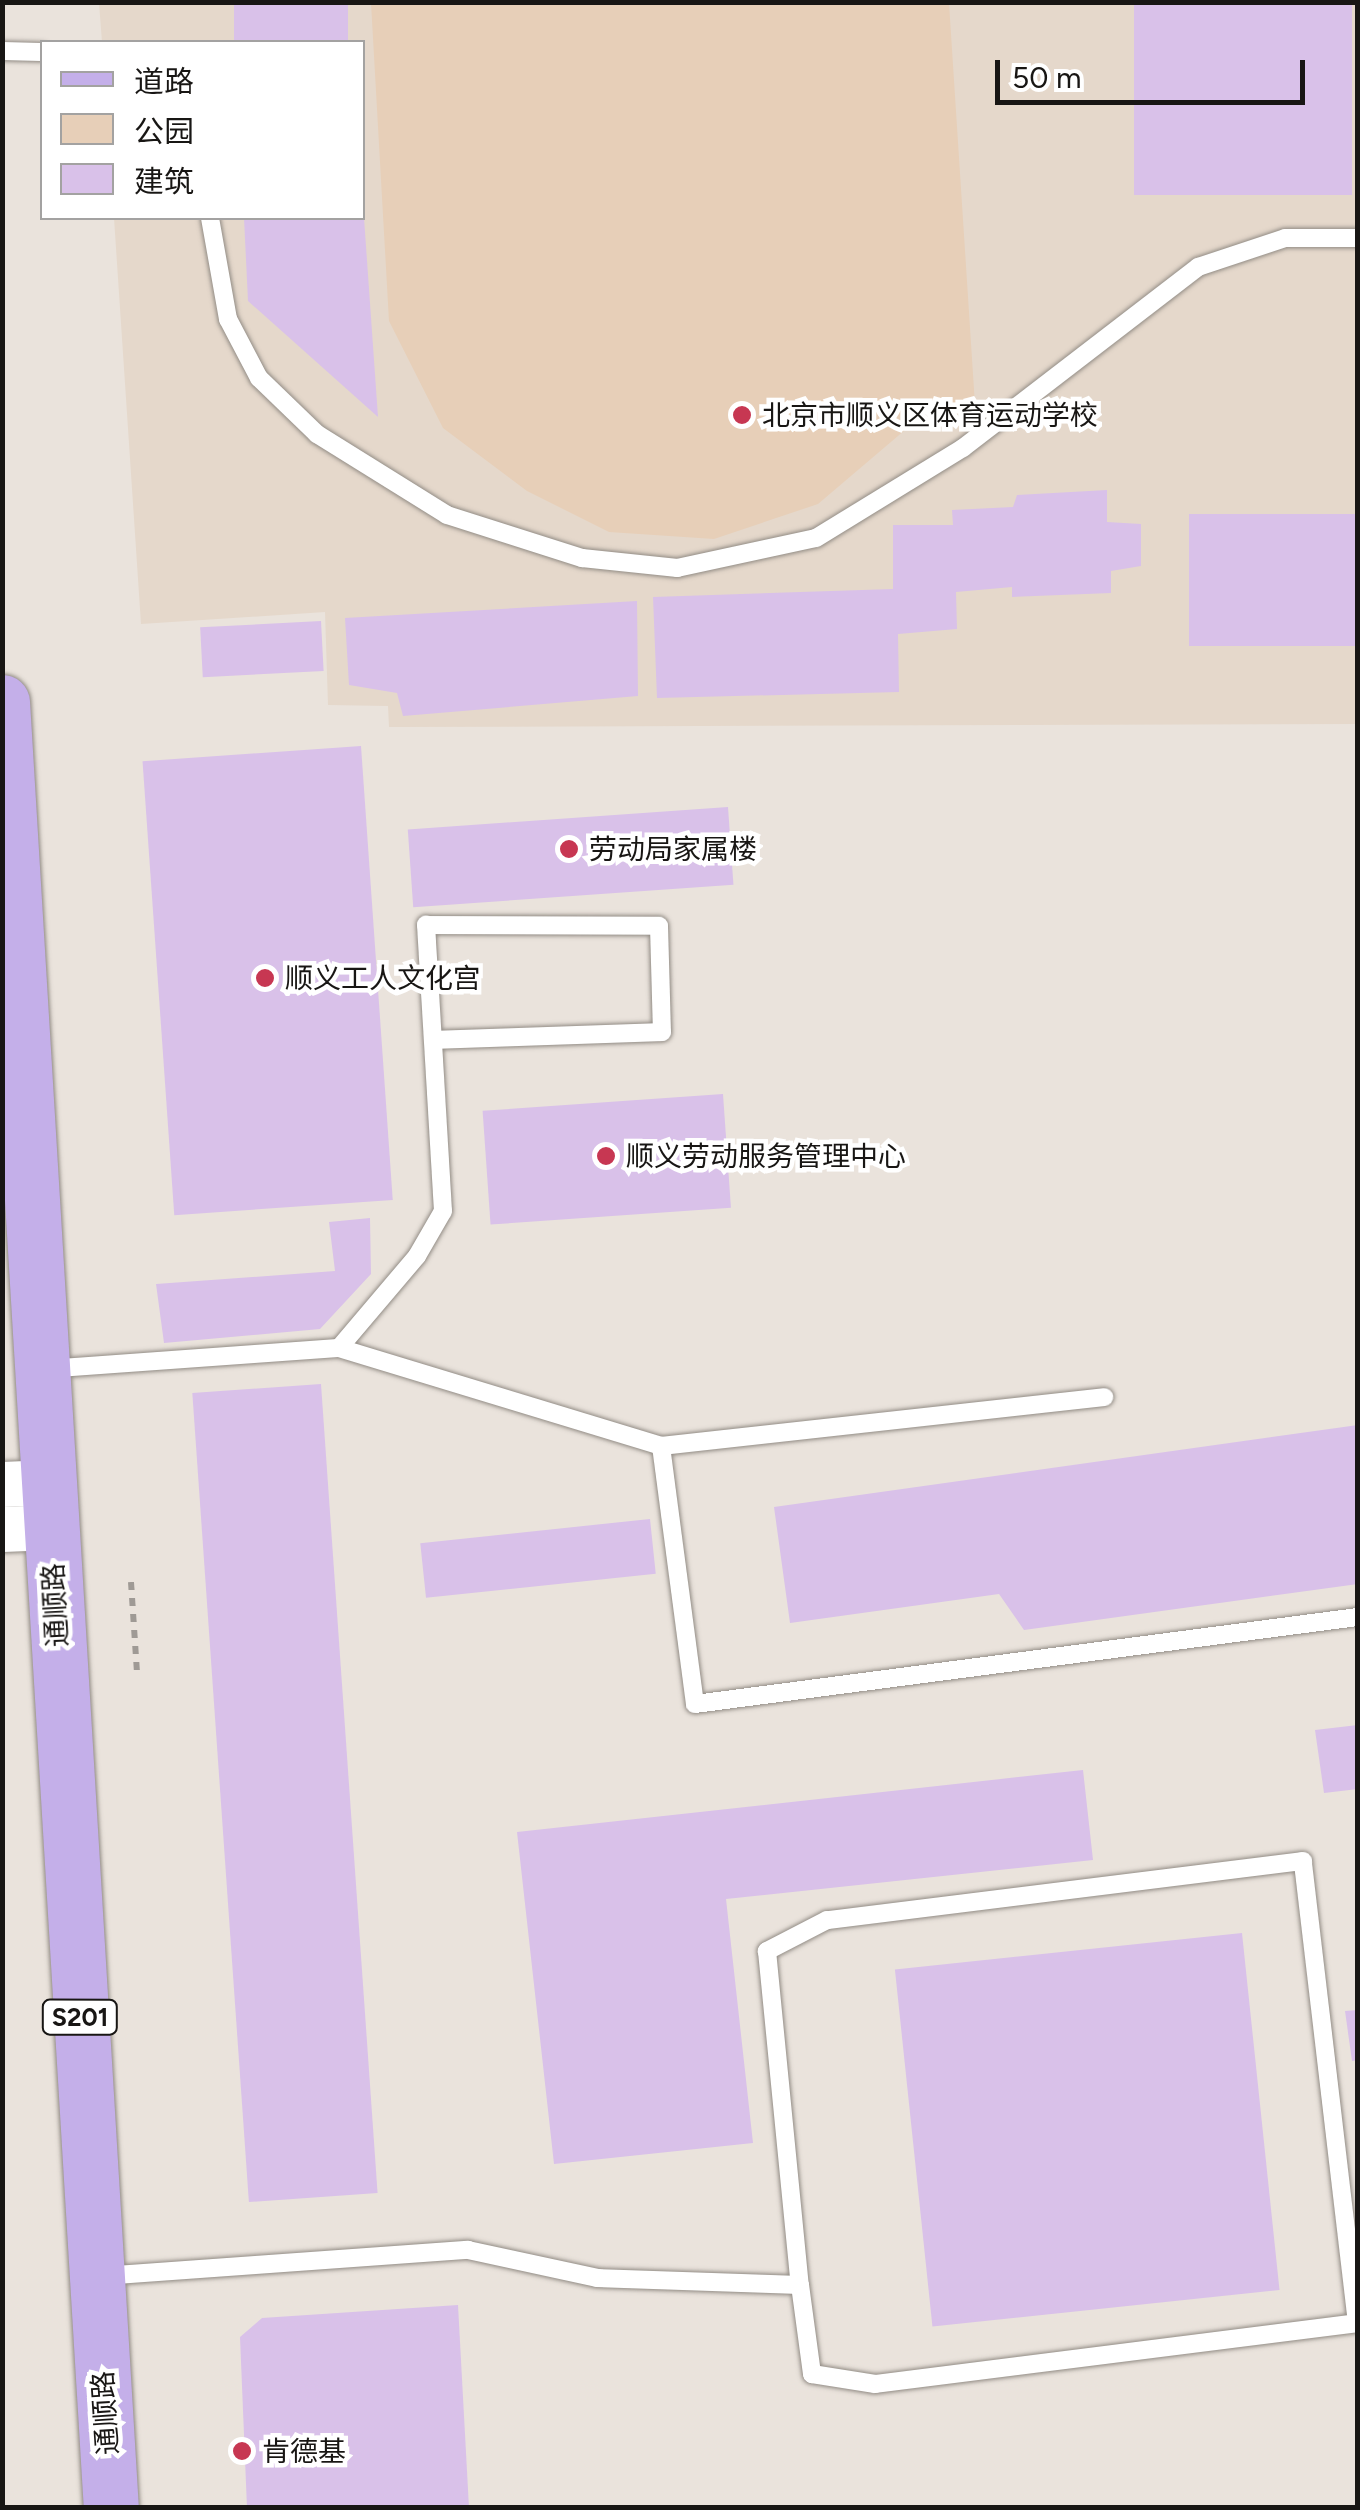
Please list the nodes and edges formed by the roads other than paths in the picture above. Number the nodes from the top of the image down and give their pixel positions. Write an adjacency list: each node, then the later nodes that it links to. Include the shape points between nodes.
1 (2, 51): 2 (lane)
2 (40, 52)
3 (210, 220): 4 (lane, via 228,319 259,378 316,434 446,515 582,558 677,568 816,538 963,448 1198,267 1285,238)
4 (1358, 238)
5 (2, 702): 8 (main road, 通顺路 / S201)
6 (433, 1040): 6 (lane, via 426,925 658,926 662,1032); 7 (lane, via 443,1211 417,1256)
7 (339, 1348): 8 (lane); 10 (lane)
8 (40, 1369): 11 (main road, 通顺路 / S201)
9 (1104, 1397): 10 (lane)
10 (661, 1446): 12 (lane, via 695,1704)
11 (27, 1505): 13 (main road, 通顺路 / S201)
12 (1358, 1617)
13 (96, 2276): 14 (lane, via 468,2250 596,2278); 15 (main road, 通顺路 / S201)
14 (800, 2285): 14 (lane, via 812,2374 875,2384 1358,2323 1303,1861 827,1920 767,1950)
15 (111, 2508)

